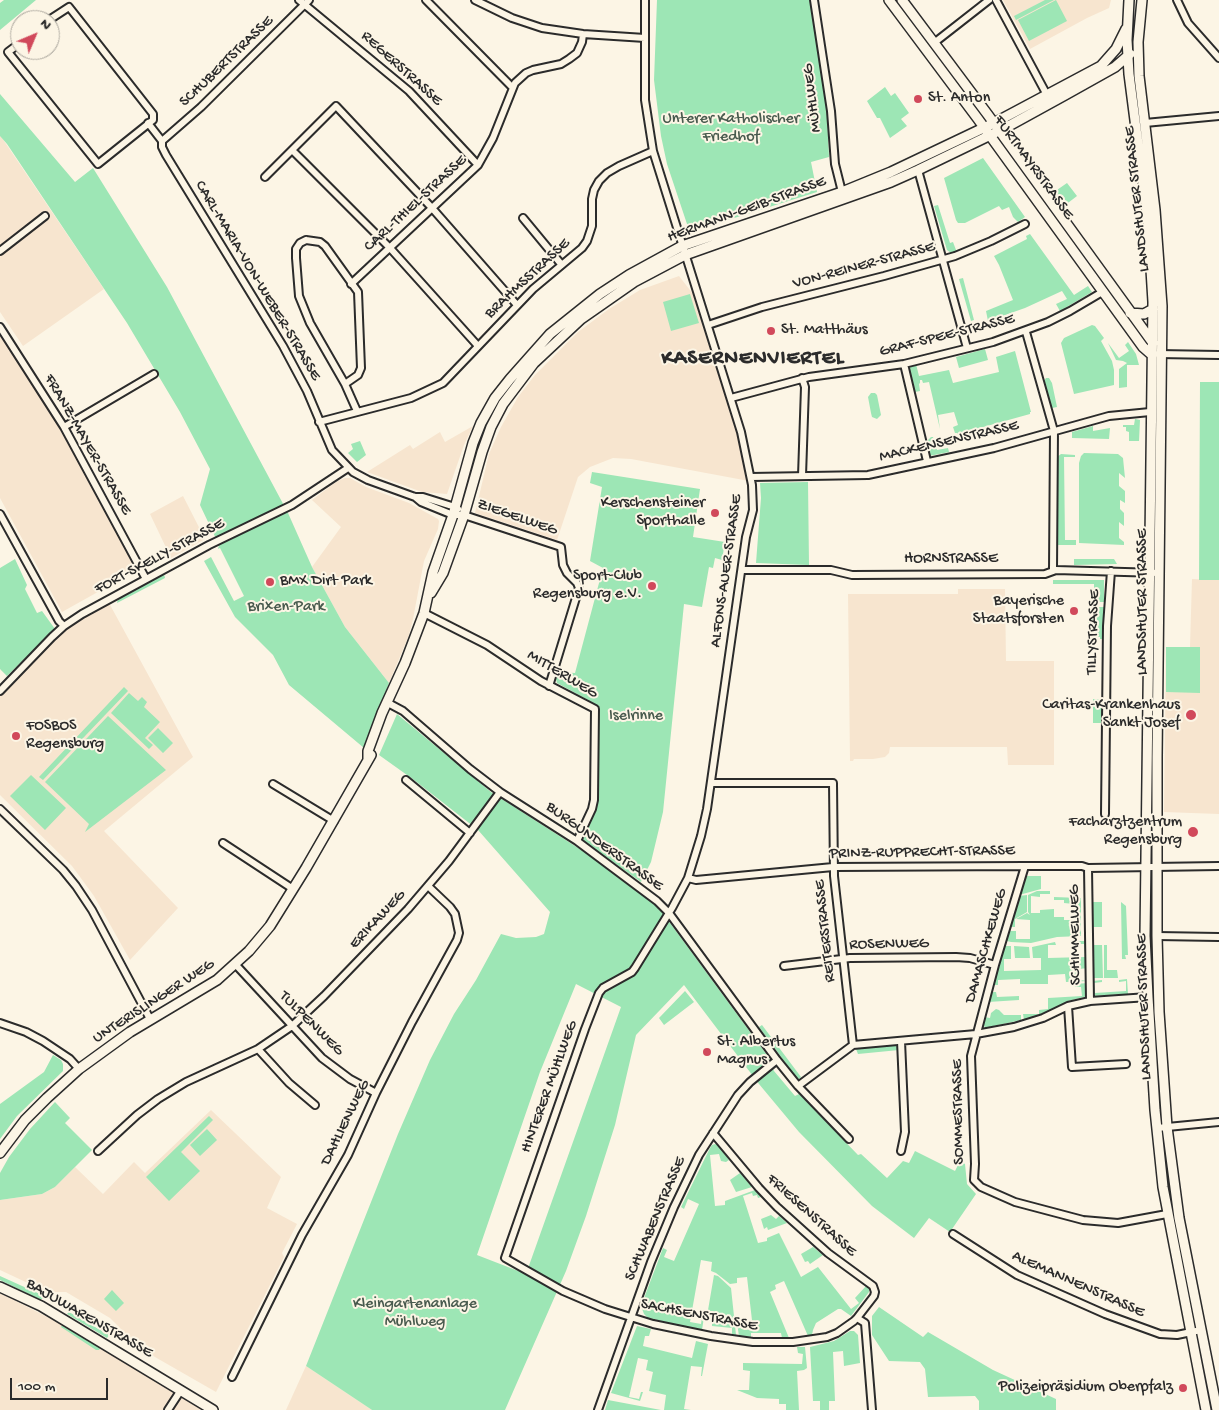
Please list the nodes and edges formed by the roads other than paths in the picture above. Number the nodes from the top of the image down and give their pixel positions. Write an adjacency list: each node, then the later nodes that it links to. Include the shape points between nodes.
1 (299, 0): 13 (street, REGERSTRASSE)
2 (426, 0): 25 (street)
3 (475, 0): 16 (street, via 526,23)
4 (645, 0): 17 (street, ALFONS-AUER-STRASSE)
5 (814, 0): 38 (street, MÜHLWEG, via 831,111 834,164)
6 (889, 0): 31 (main road, FURTMAYRSTRASSE)
7 (902, 0): 19 (main road, FURTMAYRSTRASSE)
8 (989, 0): 19 (street)
9 (996, 0): 26 (street)
10 (1129, 0): 15 (main road, LANDSHUTER STRASSE)
11 (1142, 0): 18 (main road, LANDSHUTER STRASSE)
12 (1177, 0): 21 (street, via 1188,23)
13 (307, 3): 32 (street, SCHUBERTSTRASSE); 35 (street, REGERSTRASSE, via 409,91)
14 (60, 12): 28 (street, CARL-MARIA-VON-WEBER-STRASSE, via 68,7 153,114 153,120)
15 (1127, 25): 20 (main road, LANDSHUTER STRASSE); 26 (main road, HERMANN-GEIB-STRASSE, via 1109,59)
16 (583, 34): 17 (street); 25 (street, via 577,53 569,59 526,73)
17 (645, 38): 34 (street, ALFONS-AUER-STRASSE, via 645,100)
18 (1138, 42): 20 (main road, HERMANN-GEIB-STRASSE); 29 (main road, LANDSHUTER STRASSE)
19 (934, 43): 30 (main road, FURTMAYRSTRASSE)
20 (1128, 56): 23 (main road, HERMANN-GEIB-STRASSE); 24 (main road, LANDSHUTER STRASSE)
21 (1219, 58)
22 (14, 60): 28 (street, via 98,164)
23 (1115, 67): 24 (main road); 30 (main road, HERMANN-GEIB-STRASSE)
24 (1129, 74): 51 (main road, LANDSHUTER STRASSE, via 1148,221)
25 (512, 87): 35 (street, CARL-THIEL-STRASSE, via 493,138)
26 (1047, 95): 30 (main road, HERMANN-GEIB-STRASSE)
27 (1219, 116): 29 (street)
28 (148, 123): 32 (street, CARL-MARIA-VON-WEBER-STRASSE)
29 (1145, 124): 60 (main road, LANDSHUTER STRASSE, via 1162,290)
30 (996, 127): 31 (main road, HERMANN-GEIB-STRASSE); 52 (main road, FURTMAYRSTRASSE)
31 (987, 131): 36 (main road, HERMANN-GEIB-STRASSE); 38 (main road, HERMANN-GEIB-STRASSE); 49 (main road, FURTMAYRSTRASSE)
32 (162, 141): 69 (street, CARL-MARIA-VON-WEBER-STRASSE, via 166,155 279,340 307,391)
33 (292, 150): 37 (street); 39 (street, via 336,106); 43 (street)
34 (653, 151): 44 (street, ALFONS-AUER-STRASSE); 47 (street, BRAHMSSTRASSE, via 607,172 599,181 594,190 592,226 587,241)
35 (478, 165): 39 (street, CARL-THIEL-STRASSE)
36 (918, 170): 44 (main road, HERMANN-GEIB-STRASSE, via 891,182); 46 (street)
37 (265, 177)
38 (842, 192): 44 (main road, HERMANN-GEIB-STRASSE)
39 (432, 208): 43 (street, CARL-THIEL-STRASSE); 50 (street)
40 (45, 216): 45 (street)
41 (522, 218): 47 (street)
42 (1025, 224): 46 (street, VON-REINER-STRASSE)
43 (390, 248): 48 (street, CARL-THIEL-STRASSE); 57 (street)
44 (684, 250): 53 (street, ALFONS-AUER-STRASSE); 76 (main road, HERMANN-GEIB-STRASSE, via 629,275 600,294 550,334 526,359 495,398 481,423); 78 (main road, HERMANN-GEIB-STRASSE, via 606,300 534,363 503,404 491,427)
45 (0, 252)
46 (942, 260): 53 (street, VON-REINER-STRASSE, via 762,307); 58 (street)
47 (561, 264): 50 (street, BRAHMSSTRASSE)
48 (351, 284): 65 (street, via 358,292 361,368); 65 (street, via 325,246 312,240 300,243 296,249 299,296 310,323)
49 (1104, 291): 55 (street, GRAF-SPEE-STRASSE); 59 (main road, FURTMAYRSTRASSE)
50 (517, 305): 57 (street, BRAHMSSTRASSE)
51 (1153, 309): 52 (main road, via 1144,314); 56 (main road, LANDSHUTER STRASSE)
52 (1130, 313): 56 (main road, FURTMAYRSTRASSE)
53 (708, 325): 66 (street, ALFONS-AUER-STRASSE)
54 (0, 327): 70 (street, FRANZ-MAYER-STRASSE)
55 (1026, 332): 58 (street, GRAF-SPEE-STRASSE); 71 (street)
56 (1152, 341): 59 (main road, LANDSHUTER STRASSE); 60 (main road, FURTMAYRSTRASSE)
57 (478, 346): 67 (street, BRAHMSSTRASSE, via 435,387 412,398)
58 (967, 348): 62 (street, GRAF-SPEE-STRASSE)
59 (1151, 354): 60 (street); 68 (main road, LANDSHUTER STRASSE)
60 (1161, 354): 61 (street); 82 (main road, LANDSHUTER STRASSE)
61 (1219, 354)
62 (904, 364): 64 (street, GRAF-SPEE-STRASSE); 72 (street)
63 (154, 374): 70 (street)
64 (802, 378): 66 (street, GRAF-SPEE-STRASSE); 74 (street, via 805,386)
65 (345, 384): 67 (street)
66 (731, 398): 75 (street, ALFONS-AUER-STRASSE)
67 (357, 411): 69 (street, BRAHMSSTRASSE)
68 (1150, 412): 71 (street, MACKENSENSTRASSE, via 1109,416); 82 (main road, LANDSHUTER STRASSE)
69 (319, 422): 73 (street, CARL-MARIA-VON-WEBER-STRASSE, via 332,450)
70 (64, 427): 83 (street, FRANZ-MAYER-STRASSE)
71 (1054, 431): 72 (street, MACKENSENSTRASSE); 80 (street)
72 (927, 461): 74 (street, MACKENSENSTRASSE, via 858,476)
73 (348, 468): 76 (street, CARL-MARIA-VON-WEBER-STRASSE, via 368,480 423,497); 83 (street, FORT-SKELLY-STRASSE, via 292,505 209,544)
74 (802, 476): 75 (street, MACKENSENSTRASSE)
75 (751, 477): 79 (street, ALFONS-AUER-STRASSE, via 753,510)
76 (454, 511): 78 (street); 84 (main road, HERMANN-GEIB-STRASSE, via 433,572)
77 (0, 514): 86 (street)
78 (464, 515): 84 (main road, HERMANN-GEIB-STRASSE, via 443,573); 87 (street, ZIEGELWEG, via 561,547 563,566 579,588)
79 (742, 570): 80 (street, HORNSTRASSE, via 831,570 852,575 1048,574); 91 (street, ALFONS-AUER-STRASSE)
80 (1053, 570): 81 (street, HORNSTRASSE)
81 (1111, 570): 82 (street, HORNSTRASSE); 95 (street, TILLYSTRASSE, via 1107,626)
82 (1154, 572): 104 (main road, LANDSHUTER STRASSE); 105 (main road, LANDSHUTER STRASSE)
83 (146, 579): 86 (street, FORT-SKELLY-STRASSE)
84 (428, 600): 85 (main road, HERMANN-GEIB-STRASSE)
85 (424, 613): 87 (street, MITTERWEG, via 496,650); 89 (main road, HERMANN-GEIB-STRASSE)
86 (64, 626): 88 (street, FORT-SKELLY-STRASSE)
87 (549, 686): 98 (street, MITTERWEG, via 595,709 594,800)
88 (0, 691)
89 (388, 703): 93 (street, BURGUNDERSTRASSE, via 403,711); 96 (main road, UNTERISLINGER WEG, via 373,753)
90 (406, 780): 97 (street)
91 (711, 783): 102 (street, REITERSTRASSE, via 833,783); 106 (street, ALFONS-AUER-STRASSE, via 701,836)
92 (273, 784): 96 (street)
93 (500, 792): 97 (street, ERIKAWEG); 98 (street, BURGUNDERSTRASSE)
94 (0, 810): 119 (street, via 76,886)
95 (1105, 814)
96 (334, 821): 108 (main road, UNTERISLINGER WEG)
97 (470, 833): 107 (street, ERIKAWEG)
98 (577, 841): 109 (street, BURGUNDERSTRASSE)
99 (224, 843): 108 (street)
100 (1025, 866): 102 (street, PRINZ-RUPPRECHT-STRASSE); 103 (street, PRINZ-RUPPRECHT-STRASSE); 114 (street, DAMASCHKEWEG)
101 (1219, 866): 105 (street, PRINZ-RUPPRECHT-STRASSE)
102 (834, 867): 106 (street, PRINZ-RUPPRECHT-STRASSE, via 696,880); 112 (street, REITERSTRASSE)
103 (1088, 868): 104 (street, PRINZ-RUPPRECHT-STRASSE); 117 (street, SCHIMMELWEG)
104 (1147, 868): 105 (street, PRINZ-RUPPRECHT-STRASSE); 116 (main road, LANDSHUTER STRASSE, via 1145,936)
105 (1157, 868): 110 (main road, LANDSHUTER STRASSE)
106 (688, 878): 109 (street, ALFONS-AUER-STRASSE)
107 (428, 886): 121 (street, ERIKAWEG, via 350,970); 130 (street, DAHLIENWEG, via 455,914 459,933)
108 (293, 890): 113 (main road, UNTERISLINGER WEG, via 265,932)
109 (669, 913): 126 (street, BURGUNDERSTRASSE); 141 (street, HINTERER MÜHLWEG, via 632,972 603,988 585,1029 505,1256)
110 (1157, 936): 111 (street); 133 (main road, LANDSHUTER STRASSE)
111 (1219, 937)
112 (843, 959): 114 (street, ROSENWEG, via 970,958); 115 (street, ROSENWEG); 124 (street, REITERSTRASSE)
113 (236, 965): 119 (main road, UNTERISLINGER WEG, via 206,988); 121 (street, TULPENWEG)
114 (995, 965): 122 (street, DAMASCHKEWEG)
115 (784, 966)
116 (1148, 997): 117 (street); 133 (main road, LANDSHUTER STRASSE)
117 (1090, 1001): 118 (street)
118 (1068, 1006): 122 (street, via 1029,1022); 127 (street, via 1072,1068)
119 (150, 1019): 128 (main road, UNTERISLINGER WEG)
120 (0, 1023): 128 (street, via 44,1041)
121 (292, 1026): 125 (street, ERIKAWEG); 130 (street, TULPENWEG, via 334,1068)
122 (976, 1034): 123 (street); 139 (street, SOMMESTRASSE, via 971,1056 974,1180 980,1187 1032,1207 1092,1221 1118,1223)
123 (901, 1040): 124 (street); 137 (street, via 905,1132)
124 (853, 1045): 129 (street)
125 (258, 1049): 131 (street, via 289,1083); 136 (street, ERIKAWEG, via 173,1090 137,1115)
126 (777, 1060): 129 (street, BURGUNDERSTRASSE); 134 (street, SCHWABENSTRASSE, via 738,1095)
127 (1126, 1064)
128 (80, 1068): 138 (main road, UNTERISLINGER WEG, via 30,1115)
129 (798, 1086): 135 (street, BURGUNDERSTRASSE)
130 (376, 1093): 147 (street, DAHLIENWEG, via 348,1155 302,1235)
131 (315, 1105)
132 (1219, 1122): 133 (street)
133 (1162, 1127): 139 (main road, LANDSHUTER STRASSE, via 1158,1151); 145 (main road, LANDSHUTER STRASSE)
134 (713, 1133): 143 (street, SCHWABENSTRASSE, via 674,1207); 144 (street, FRIESENSTRASSE, via 777,1207 828,1253 873,1286 875,1292)
135 (849, 1139)
136 (98, 1151)
137 (901, 1151)
138 (0, 1153)
139 (1167, 1214): 146 (main road, LANDSHUTER STRASSE)
140 (953, 1234): 146 (street, ALEMANNENSTRASSE, via 1002,1267 1079,1303 1160,1334)
141 (537, 1278): 143 (street, SACHSENSTRASSE)
142 (0, 1287): 148 (main road, BAJUWARENSTRASSE, via 41,1306)
143 (630, 1318): 144 (street, SACHSENSTRASSE, via 720,1337 784,1343 827,1337); 151 (street, SCHWABENSTRASSE)
144 (857, 1318): 152 (street, via 864,1323)
145 (1201, 1330): 146 (street, ALEMANNENSTRASSE); 154 (main road, LANDSHUTER STRASSE)
146 (1190, 1332): 153 (main road, LANDSHUTER STRASSE)
147 (232, 1377)
148 (181, 1390): 149 (street); 150 (main road, BAJUWARENSTRASSE)
149 (168, 1410)
150 (214, 1410)
151 (598, 1410)
152 (872, 1410)
153 (1206, 1410)
154 (1217, 1410)

